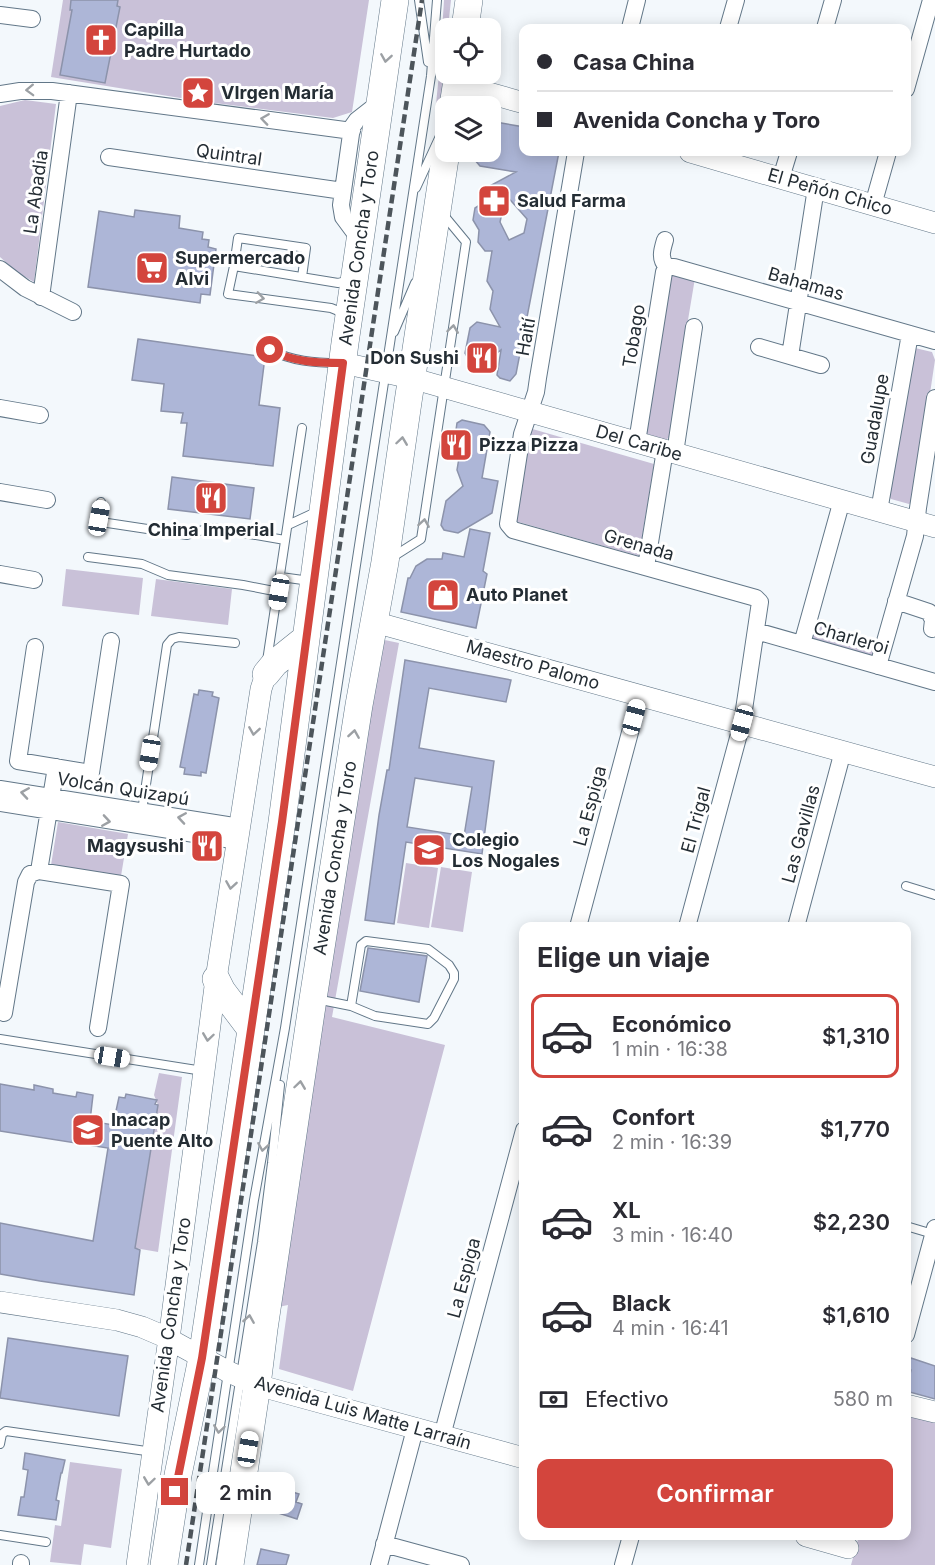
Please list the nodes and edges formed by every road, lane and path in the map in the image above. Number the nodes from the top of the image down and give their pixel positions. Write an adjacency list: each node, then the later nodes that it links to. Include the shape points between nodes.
1 (395, 0): 20 (main road, Avenida Concha y Toro, one-way to 20)
2 (419, 0): 16 (lane)
3 (437, 0): 16 (lane)
4 (469, 0): 10 (main road)
5 (637, 0): 12 (street)
6 (736, 0): 13 (street)
7 (833, 0): 14 (street)
8 (931, 0): 15 (street)
9 (0, 15): 11 (street)
10 (466, 18)
11 (32, 19)
12 (631, 24)
13 (729, 24)
14 (826, 24)
15 (911, 71)
16 (431, 76): 33 (lane)
17 (456, 88): 21 (street)
18 (69, 93): 19 (street, one-way to 19, via 36,90); 22 (street, one-way to 18); 44 (street, La Abadia)
19 (0, 94)
20 (380, 102): 22 (street, via 357,120); 36 (main road, Avenida Concha y Toro)
21 (519, 102)
22 (352, 131): 32 (street, Avenida Concha y Toro)
23 (575, 156): 62 (street, Haití, via 536,392)
24 (705, 156): 30 (street, El Peñón Chico)
25 (788, 156): 30 (street)
26 (887, 156): 34 (street)
27 (109, 157): 32 (street, Quintral)
28 (435, 162): 33 (lane)
29 (442, 162): 33 (main road, Avenida Concha y Toro)
30 (781, 178): 31 (street, El Peñón Chico)
31 (816, 188): 34 (street, El Peñón Chico); 45 (street)
32 (343, 191): 36 (street, Avenida Concha y Toro, via 341,213)
33 (424, 203): 38 (main road, Avenida Concha y Toro); 51 (lane); 59 (lane, one-way to 33, via 466,242)
34 (873, 205): 35 (street, El Peñón Chico)
35 (935, 223)
36 (360, 240): 42 (main road, Avenida Concha y Toro)
37 (664, 240): 40 (street, Tobago, via 661,256)
38 (430, 251): 51 (lane); 58 (main road, Avenida Concha y Toro)
39 (234, 266): 43 (lane); 43 (lane, via 238,238 306,248); 47 (lane, one-way to 47, via 228,294 336,310)
40 (667, 267): 45 (street, Bahamas); 65 (street, Tobago)
41 (0, 269): 44 (street)
42 (355, 276): 43 (lane, via 338,283); 47 (main road, Avenida Concha y Toro)
43 (302, 277)
44 (41, 297): 46 (street)
45 (798, 302): 49 (street, Bahamas); 54 (street)
46 (73, 312)
47 (348, 322): 55 (main road, Avenida Concha y Toro)
48 (694, 327): 66 (street)
49 (910, 333): 50 (street, Bahamas); 72 (street, Guadalupe)
50 (935, 341)
51 (389, 344): 57 (lane)
52 (759, 346): 54 (street)
53 (270, 350): 55 (lane, via 290,359)
54 (790, 356): 56 (street)
55 (343, 363): 57 (street, Del Caribe); 71 (main road, Avenida Concha y Toro)
56 (821, 365)
57 (385, 372): 58 (street, Del Caribe); 120 (lane)
58 (411, 378): 59 (street, Del Caribe); 78 (main road, Avenida Concha y Toro, one-way to 58)
59 (444, 387): 62 (street, Del Caribe); 78 (lane, one-way to 59, via 421,540)
60 (935, 398): 73 (street)
61 (0, 408): 63 (street)
62 (529, 411): 65 (street, Del Caribe); 75 (street, Haití)
63 (39, 415)
64 (302, 428): 74 (lane)
65 (637, 442): 66 (street, Del Caribe)
66 (670, 452): 69 (street, Del Caribe); 79 (street)
67 (0, 492): 68 (street)
68 (47, 500)
69 (842, 500): 72 (street, Del Caribe); 93 (street)
70 (101, 502): 76 (lane, via 100,522 186,535 220,529)
71 (324, 507): 74 (lane); 83 (main road, Avenida Concha y Toro)
72 (879, 511): 73 (street, Del Caribe)
73 (926, 524): 86 (street, via 915,536)
74 (288, 525): 76 (lane)
75 (508, 526): 79 (street, Grenada)
76 (285, 540): 81 (lane)
77 (88, 557): 84 (lane, via 142,564 168,575)
78 (386, 562): 87 (main road, Avenida Concha y Toro)
79 (646, 567): 85 (street, Grenada)
80 (0, 574): 82 (street)
81 (280, 577): 83 (lane); 84 (lane)
82 (34, 580)
83 (313, 582): 90 (main road, Avenida Concha y Toro)
84 (279, 592): 96 (lane)
85 (759, 600): 89 (street, El Trigal)
86 (896, 602): 88 (street, via 929,612); 95 (street)
87 (374, 622): 98 (street, Maestro Palomo); 115 (main road, Avenida Concha y Toro, one-way to 87)
88 (932, 629)
89 (756, 631): 93 (street, Charleroi); 99 (street, El Trigal)
90 (305, 639): 96 (main road); 119 (main road, Avenida Concha y Toro)
91 (111, 641): 101 (street, via 91,773)
92 (235, 644): 106 (lane, via 179,637 167,645)
93 (802, 644): 95 (street, Charleroi)
94 (35, 646): 101 (street, via 18,761)
95 (878, 666): 97 (street, Charleroi)
96 (266, 674): 107 (street, Avenida Concha y Toro, one-way to 107)
97 (935, 682)
98 (640, 695): 99 (street, Maestro Palomo); 111 (street, La Espiga)
99 (742, 723): 100 (street, Maestro Palomo); 112 (street, El Trigal)
100 (843, 751): 102 (street, Maestro Palomo); 113 (street, Las Gavillas)
101 (56, 767): 105 (street)
102 (935, 777)
103 (0, 789): 105 (street, Volcán Quizapú, one-way to 103)
104 (0, 802): 105 (street, Volcán Quizapú)
105 (50, 804): 106 (street, Volcán Quizapú); 107 (street, Volcán Quizapú, one-way to 107); 108 (street)
106 (142, 811): 107 (street, Volcán Quizapú, one-way to 106)
107 (239, 834): 114 (street, Avenida Concha y Toro, one-way to 114)
108 (39, 871): 117 (street, via 30,874 26,882); 118 (street, via 120,884)
109 (906, 886): 110 (lane)
110 (935, 895)
111 (579, 922)
112 (688, 922)
113 (797, 922)
114 (216, 979): 119 (main road); 122 (street, Avenida Concha y Toro, one-way to 122)
115 (313, 999): 116 (lane); 130 (main road, Avenida Concha y Toro, one-way to 115, via 264,1329)
116 (351, 1006): 116 (lane, via 375,1016 428,1024 454,973 428,949 366,941 361,945)
117 (4, 1013)
118 (98, 1028)
119 (250, 1028): 129 (main road, Avenida Concha y Toro)
120 (285, 1028): 130 (lane, one-way to 120, via 268,1198); 130 (lane, one-way to 130, via 257,1179)
121 (0, 1039): 122 (lane)
122 (203, 1071): 128 (street, Avenida Concha y Toro)
123 (519, 1149): 134 (street, La Espiga)
124 (911, 1227): 125 (lane)
125 (934, 1231): 126 (street)
126 (913, 1285)
127 (0, 1302): 128 (street, Avenida Luis Matte Larraín, via 117,1320)
128 (169, 1340): 129 (street, Avenida Luis Matte Larraín); 136 (street, Avenida Concha y Toro)
129 (202, 1358): 130 (street, Avenida Luis Matte Larraín); 145 (main road, Avenida Concha y Toro)
130 (242, 1378): 133 (street, Avenida Luis Matte Larraín); 146 (lane, one-way to 146); 147 (lane); 148 (main road, Avenida Concha y Toro)
131 (911, 1405): 132 (street)
132 (935, 1412)
133 (415, 1429): 134 (street, Avenida Luis Matte Larraín); 142 (street)
134 (442, 1436): 137 (street, Avenida Luis Matte Larraín)
135 (0, 1444): 136 (lane, via 6,1431)
136 (153, 1452): 144 (street, Avenida Concha y Toro, one-way to 144)
137 (519, 1457)
138 (0, 1535): 141 (lane)
139 (630, 1540): 151 (street)
140 (818, 1540): 143 (street)
141 (46, 1542)
142 (384, 1544): 149 (street); 150 (street)
143 (848, 1550)
144 (137, 1565)
145 (164, 1565)
146 (199, 1565)
147 (211, 1565)
148 (230, 1565)
149 (379, 1565)
150 (461, 1565)
151 (623, 1565)

